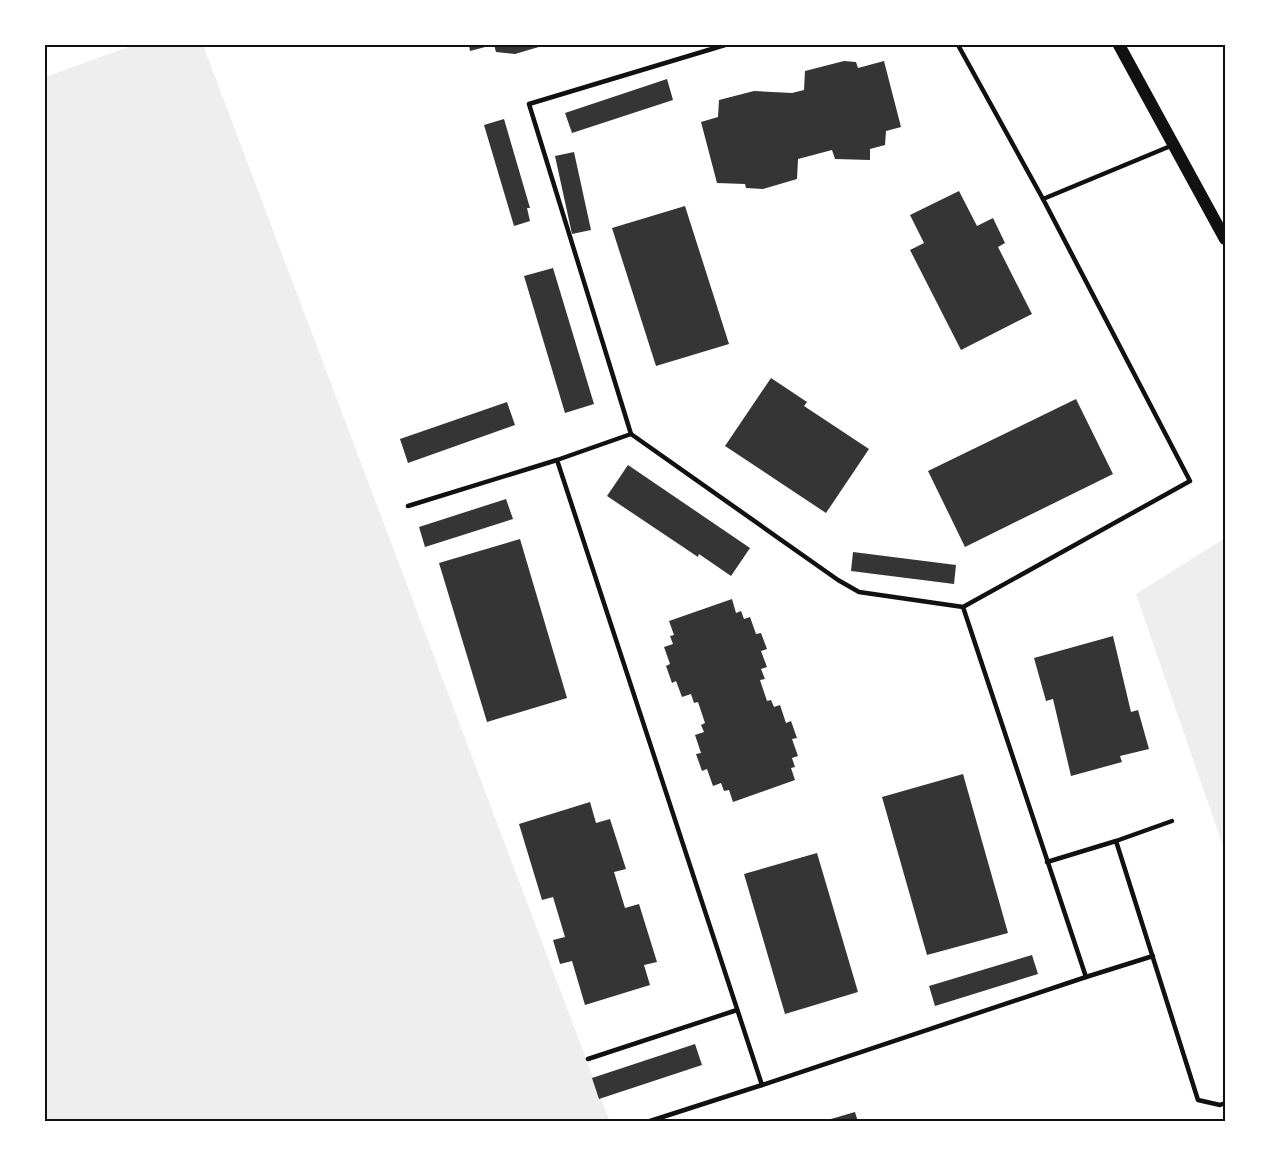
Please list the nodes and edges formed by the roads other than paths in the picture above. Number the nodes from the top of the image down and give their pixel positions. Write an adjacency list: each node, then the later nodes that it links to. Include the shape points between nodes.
1 (726, 45): 7 (lane, via 529,104)
2 (958, 45): 5 (lane)
3 (1119, 45): 4 (main road)
4 (1173, 145): 5 (lane); 6 (main road)
5 (1043, 199): 10 (lane, via 1190,481)
6 (1225, 239)
7 (631, 435): 8 (lane); 10 (lane, via 859,592)
8 (557, 460): 9 (lane); 16 (lane)
9 (408, 506)
10 (963, 607): 13 (lane)
11 (1172, 821): 12 (lane)
12 (1116, 841): 13 (lane); 14 (lane)
13 (1047, 862): 15 (lane)
14 (1153, 956): 15 (lane); 19 (lane, via 1198,1100)
15 (1086, 977): 18 (lane)
16 (737, 1011): 17 (lane); 18 (lane)
17 (588, 1059)
18 (762, 1085): 20 (lane)
19 (1225, 1103)
20 (647, 1122)

